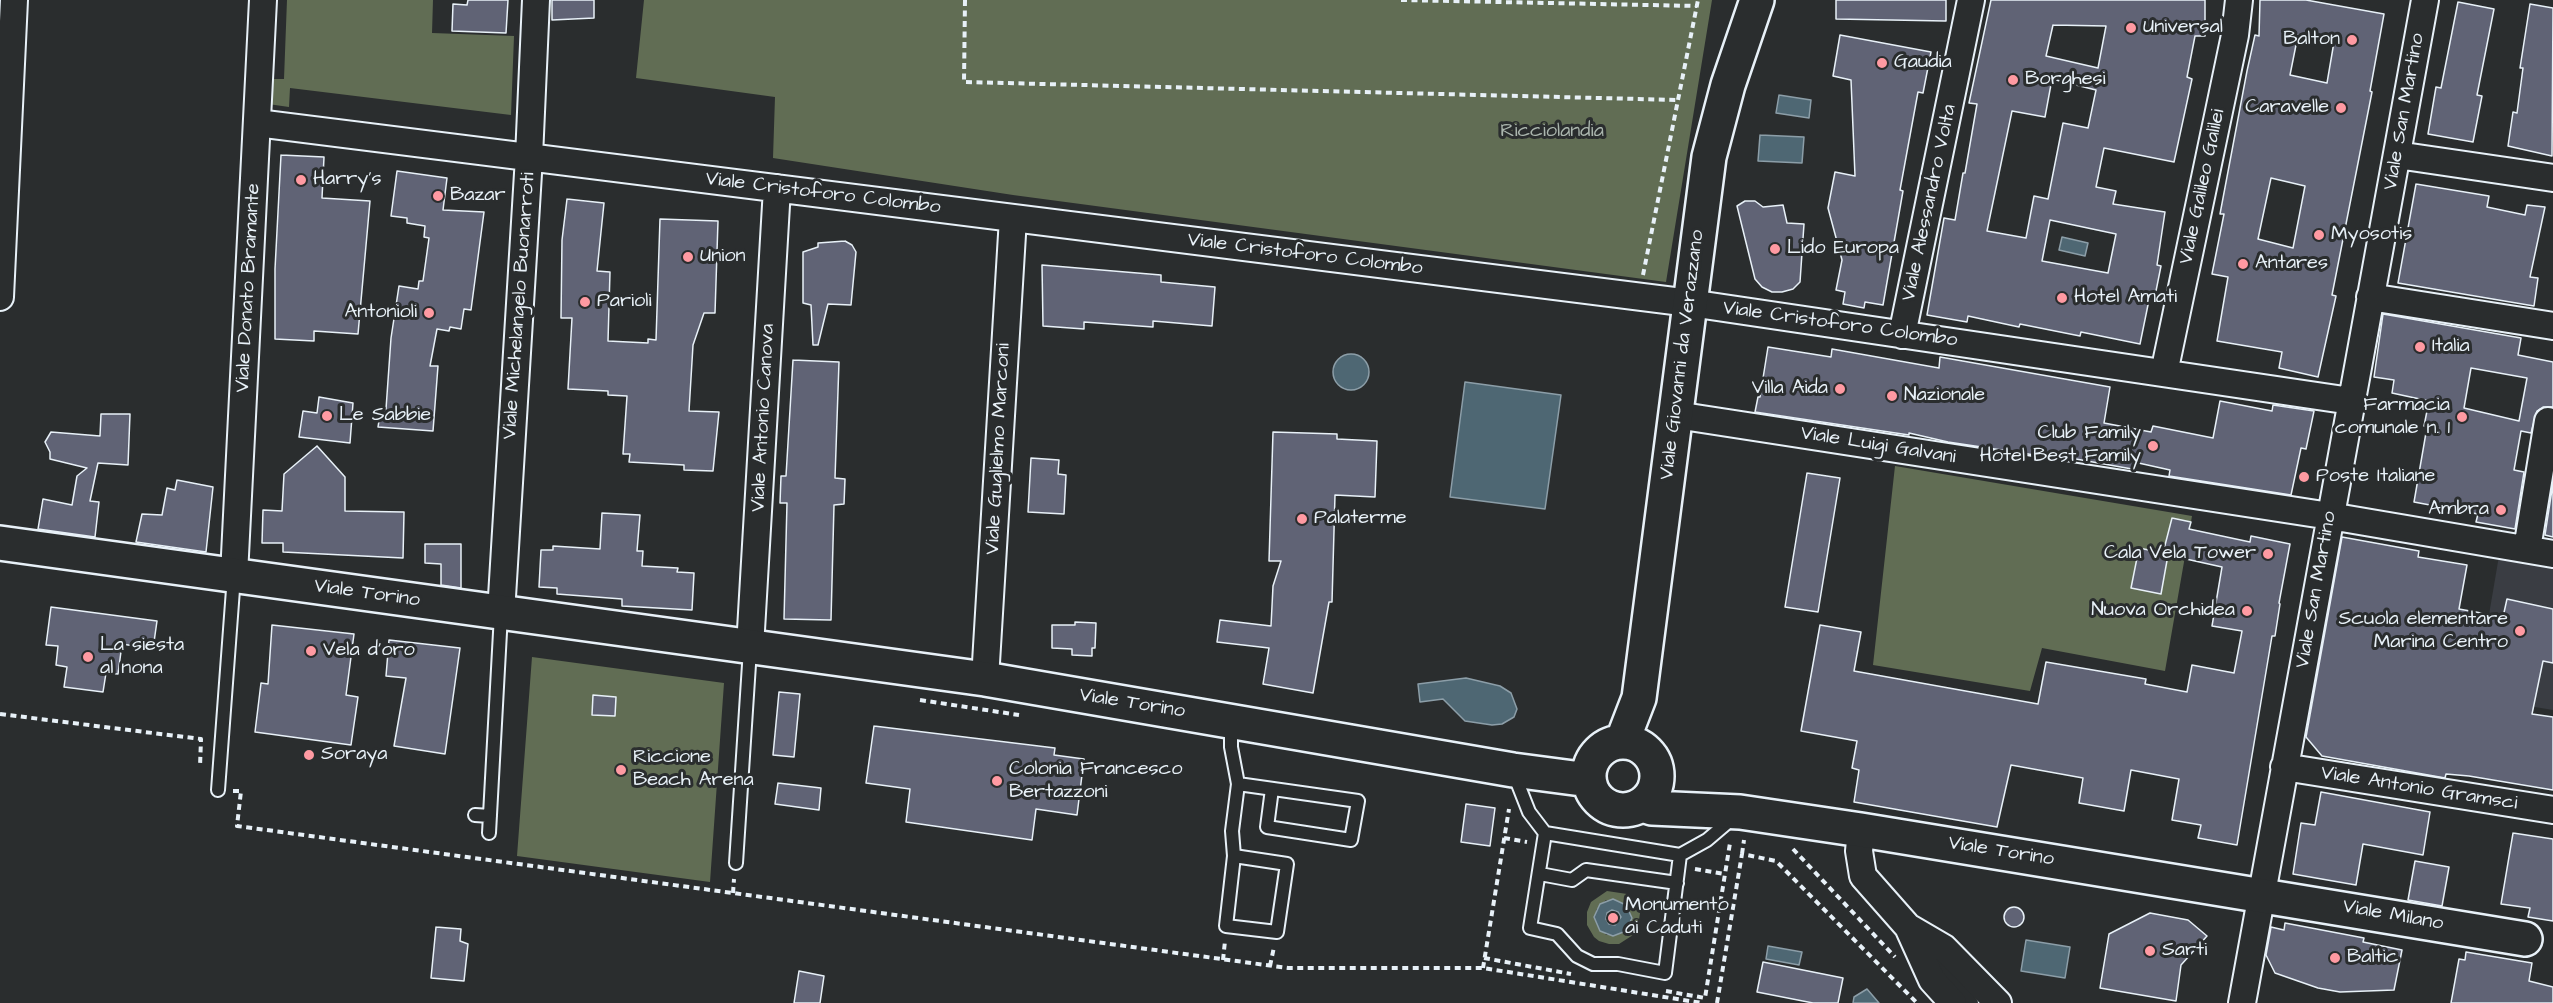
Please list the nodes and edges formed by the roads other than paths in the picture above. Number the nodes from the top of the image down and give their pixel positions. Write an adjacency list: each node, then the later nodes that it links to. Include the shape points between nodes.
1 (14, 0): 14 (street)
2 (263, 0): 8 (street, Viale Donato Bramante)
3 (536, 0): 10 (street, Viale Michelangelo Buonarroti)
4 (1971, 0): 18 (street, Viale Alessandro Volta)
5 (2239, 0): 19 (street, Viale Galileo Galilei)
6 (2425, 0): 9 (street, Viale San Martino)
7 (1758, 6): 16 (street, Viale Giovanni da Verazzano, via 1728,84 1709,157)
8 (257, 123): 10 (street, Viale Cristoforo Colombo); 27 (street, Viale Donato Bramante)
9 (2397, 155): 11 (street); 15 (street, Viale San Martino)
10 (529, 157): 12 (street, Viale Cristoforo Colombo); 28 (street, Viale Michelangelo Buonarroti)
11 (2553, 178)
12 (777, 189): 13 (street, Viale Cristoforo Colombo); 29 (street, Viale Antonio Canova)
13 (1013, 218): 16 (street, Viale Cristoforo Colombo); 30 (street, Viale Guglielmo Marconi)
14 (0, 297)
15 (2370, 297): 17 (street); 20 (street, Viale San Martino)
16 (1690, 303): 18 (street, Viale Cristoforo Colombo); 21 (street, Viale Giovanni da Verazzano)
17 (2553, 326)
18 (1902, 335): 19 (street, Viale Cristoforo Colombo)
19 (2164, 373): 20 (street, Viale Cristoforo Colombo)
20 (2351, 401): 23 (street, Viale San Martino)
21 (1676, 416): 23 (street, Viale Luigi Galvani); 31 (street, Viale Giovanni da Verazzano)
22 (2548, 421): 25 (street)
23 (2330, 516): 25 (street, Viale Luigi Galvani); 35 (street, Viale San Martino)
24 (0, 543): 27 (street, Viale Torino)
25 (2527, 549): 26 (street, Viale Luigi Galvani)
26 (2553, 554)
27 (234, 575): 28 (street, Viale Torino); 40 (lane)
28 (501, 612): 29 (street, Viale Torino); 44 (lane)
29 (750, 647): 30 (street, Viale Torino); 51 (lane)
30 (986, 680): 32 (street, Viale Torino)
31 (1639, 698): 33 (street, Viale Giovanni da Verazzano); 34 (street, Viale Giovanni da Verazzano)
32 (1230, 721): 36 (street, Viale Torino); 38 (lane)
33 (1612, 745): 34 (street, via 1638,745); 36 (street, Viale Torino); 37 (street, via 1592,763)
34 (1654, 763): 41 (street, via 1653,794); 45 (street, Viale Torino)
35 (2284, 767): 42 (street, Viale Antonio Gramsci); 54 (street, Viale San Martino)
36 (1513, 770): 37 (street, Viale Torino); 48 (lane, via 1529,812)
37 (1589, 780): 41 (street, via 1594,795 1605,806 1620,810)
38 (1238, 784): 39 (lane); 50 (lane, via 1232,831)
39 (1272, 789): 39 (lane, via 1358,801 1351,840 1267,827)
40 (218, 790)
41 (1643, 805): 45 (street, Viale Torino)
42 (2553, 810)
43 (475, 815): 44 (lane)
44 (490, 816): 47 (lane)
45 (1747, 826): 46 (street, Viale Torino); 49 (lane, via 1707,840)
46 (1861, 830): 54 (street, Viale Torino); 55 (street, via 1863,876)
47 (489, 833)
48 (1545, 833): 49 (lane); 52 (lane)
49 (1680, 855): 53 (lane)
50 (1234, 856): 50 (lane, via 1226,926 1277,932 1287,864)
51 (735, 863)
52 (1540, 874): 53 (lane, via 1572,880 1586,870); 53 (lane, via 1530,928 1557,934 1577,956 1593,964 1618,964 1665,973)
53 (1677, 883)
54 (2260, 894): 56 (street, Viale Milano); 60 (street, Viale San Martino)
55 (1908, 927): 57 (street, via 1932,980); 58 (lane); 59 (street, via 1944,948)
56 (2538, 941)
57 (1953, 1003)
58 (1972, 1003)
59 (1998, 1003)
60 (2242, 1003)

